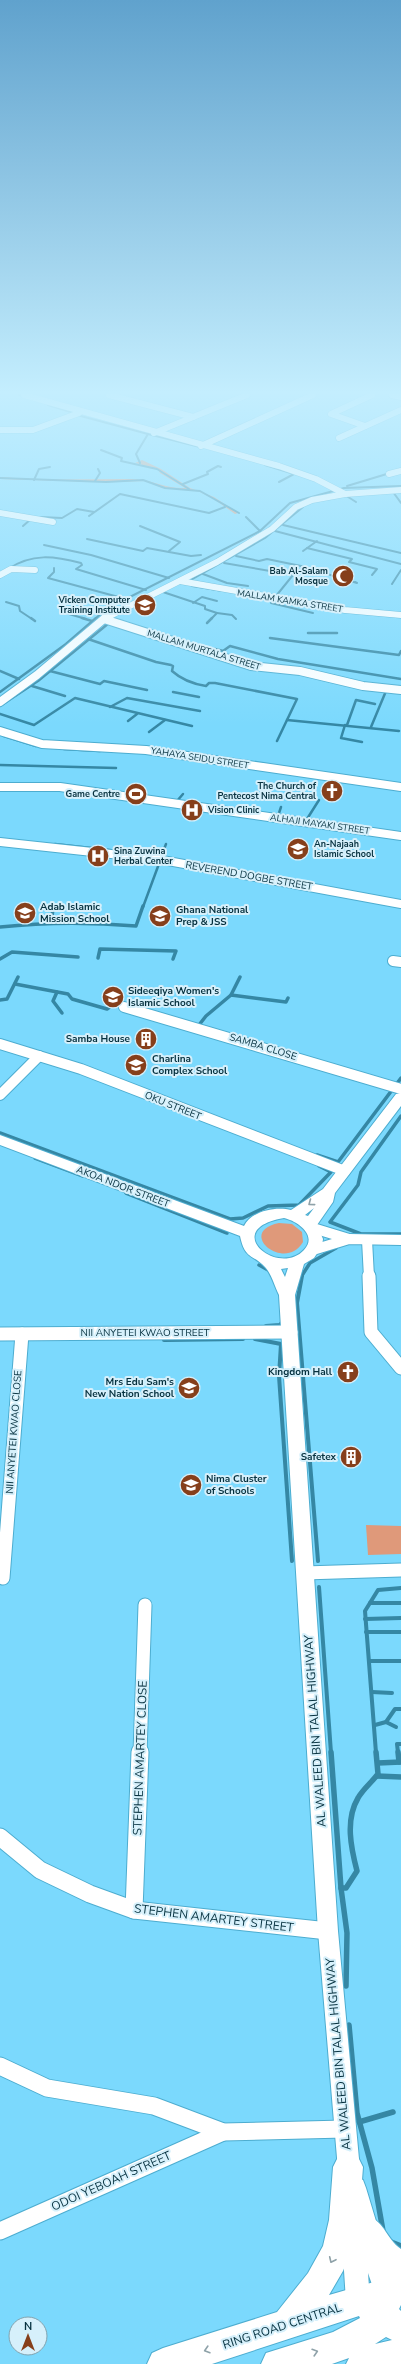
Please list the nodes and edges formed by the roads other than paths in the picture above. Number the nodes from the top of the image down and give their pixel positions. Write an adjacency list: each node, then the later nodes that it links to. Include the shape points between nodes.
1 (300, 505): 6 (street, via 272,529)
2 (0, 513): 3 (street)
3 (53, 522)
4 (35, 570): 5 (street, via 11,569)
5 (0, 575)
6 (180, 581): 7 (street, MALLAM KAMKA STREET, via 345,610); 8 (street)
7 (401, 615)
8 (104, 619): 9 (street, MALLAM MURTALA STREET, via 251,666 307,672 363,686); 10 (street, via 66,652)
9 (401, 690)
10 (0, 702)
11 (0, 731): 13 (street, YAHAYA SEIDU STREET, via 42,744 146,750)
12 (0, 786): 14 (street, ALHAJI MAYAKI STREET, via 60,787)
13 (401, 787)
14 (401, 836)
15 (0, 842): 16 (street, REVEREND DOGBE STREET, via 157,859)
16 (401, 904)
17 (124, 1007): 20 (street, SAMBA CLOSE)
18 (0, 1044): 19 (street, OKU STREET)
19 (39, 1056): 21 (street); 24 (street, OKU STREET, via 81,1069)
20 (401, 1089)
21 (0, 1095)
22 (401, 1097): 24 (street)
23 (0, 1140): 28 (street, AKOA NDOR STREET)
24 (345, 1170): 25 (street)
25 (328, 1192): 26 (street, one-way to 26); 27 (street, via 326,1202)
26 (294, 1215): 27 (street); 28 (street, via 265,1216 256,1220)
27 (311, 1226): 29 (street); 32 (street, via 316,1239)
28 (247, 1232): 34 (street, via 246,1240 251,1250)
29 (349, 1239): 30 (street); 32 (street)
30 (367, 1240): 31 (street); 39 (street, via 372,1332)
31 (401, 1240)
32 (313, 1250): 33 (street)
33 (298, 1261): 34 (street); 35 (street, AL WALEED BIN TALAL HIGHWAY)
34 (270, 1262): 35 (street, AL WALEED BIN TALAL HIGHWAY)
35 (287, 1295): 36 (street, AL WALEED BIN TALAL HIGHWAY)
36 (291, 1332): 38 (street, NII ANYETEI KWAO STREET); 41 (street, AL WALEED BIN TALAL HIGHWAY)
37 (0, 1334): 38 (street, NII ANYETEI KWAO STREET)
38 (22, 1334): 42 (street, NII ANYETEI KWAO CLOSE)
39 (401, 1368)
40 (401, 1570): 41 (street)
41 (304, 1573): 46 (street, AL WALEED BIN TALAL HIGHWAY)
42 (3, 1578)
43 (145, 1605): 45 (street, STEPHEN AMARTEY CLOSE)
44 (0, 1838): 45 (street, STEPHEN AMARTEY STREET, via 40,1870 90,1894)
45 (134, 1910): 46 (street, STEPHEN AMARTEY STREET)
46 (328, 1931): 48 (street, AL WALEED BIN TALAL HIGHWAY)
47 (0, 2066): 49 (street, via 47,2088 154,2106)
48 (344, 2129): 49 (street); 50 (street, AL WALEED BIN TALAL HIGHWAY)
49 (223, 2132): 51 (street, ODOI YEBOAH STREET)
50 (348, 2167): 52 (street, AL WALEED BIN TALAL HIGHWAY); 54 (street, AL WALEED BIN TALAL HIGHWAY); 55 (main road, one-way to 55, via 341,2238 330,2264 316,2287)
51 (0, 2231)
52 (368, 2231): 53 (main road, via 383,2255); 54 (street, AL WALEED BIN TALAL HIGHWAY)
53 (401, 2266)
54 (386, 2306): 55 (main road, RING ROAD CENTRAL); 58 (main road, one-way to 54, via 362,2335)
55 (285, 2326): 57 (main road, RING ROAD CENTRAL, one-way to 57)
56 (401, 2353): 59 (main road)
57 (163, 2364)
58 (277, 2364)
59 (362, 2364)

